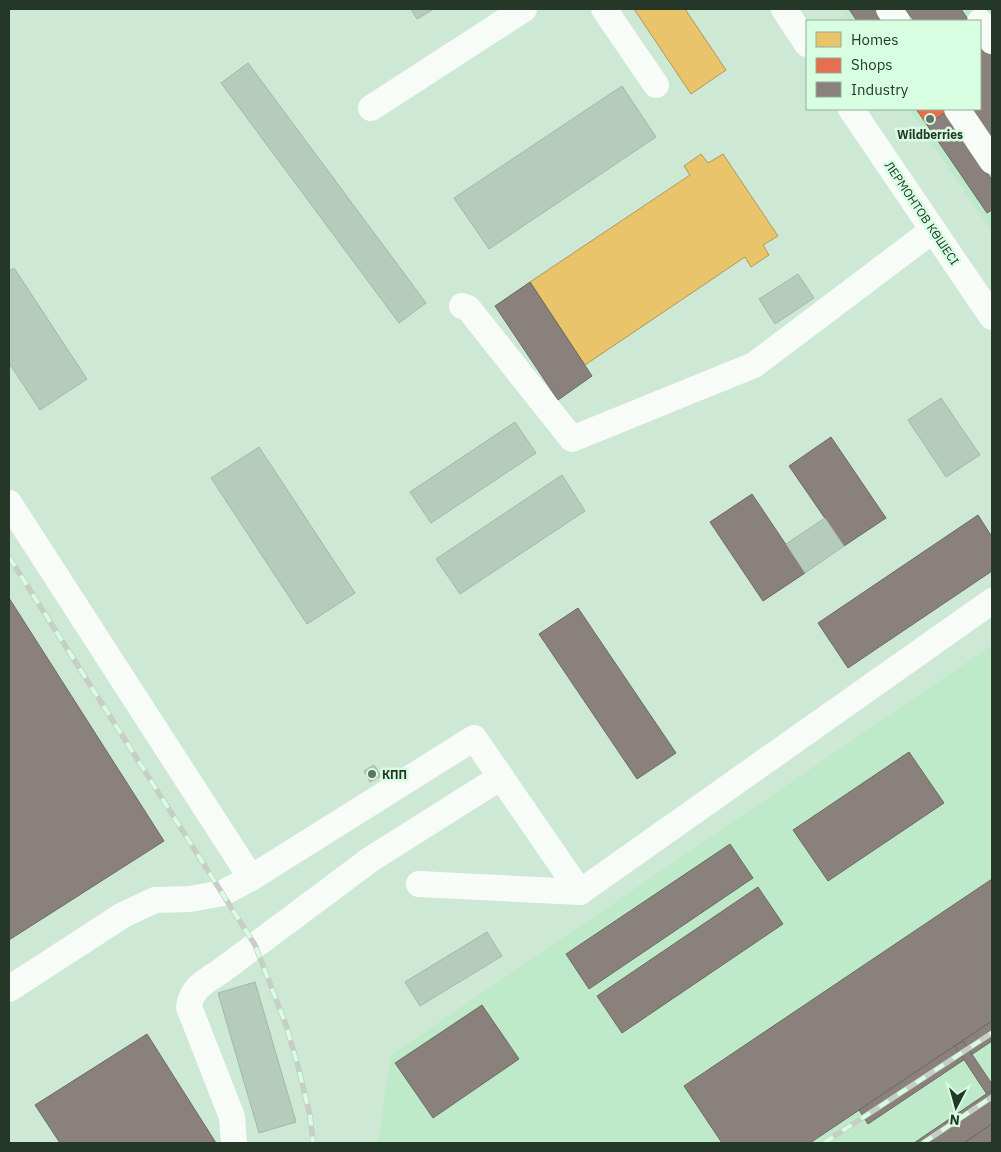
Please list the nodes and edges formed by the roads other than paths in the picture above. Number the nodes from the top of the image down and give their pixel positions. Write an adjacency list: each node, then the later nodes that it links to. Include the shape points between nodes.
1 (524, 9): 12 (street)
2 (604, 9): 11 (street)
3 (784, 9): 10 (street)
4 (889, 9): 6 (street)
5 (971, 9): 7 (street)
6 (896, 20)
7 (978, 20)
8 (981, 25): 9 (street)
9 (992, 41)
10 (806, 42)
11 (656, 85)
12 (371, 108)
13 (852, 110): 16 (street, ЛЕРМОНТОВ КӨШЕСІ)
14 (958, 110): 15 (street)
15 (992, 161)
16 (934, 230): 17 (street, via 754,365 572,439 468,308); 18 (street, ЛЕРМОНТОВ КӨШЕСІ)
17 (462, 306)
18 (992, 318)
19 (9, 503): 22 (street)
20 (992, 602): 24 (street)
21 (501, 777): 22 (street, via 474,738); 24 (street); 26 (street, via 371,859 199,985 189,1007 232,1118)
22 (251, 878): 25 (street, via 223,893 190,899 154,900 123,915)
23 (419, 884): 24 (street)
24 (580, 892)
25 (9, 990)
26 (234, 1143)

